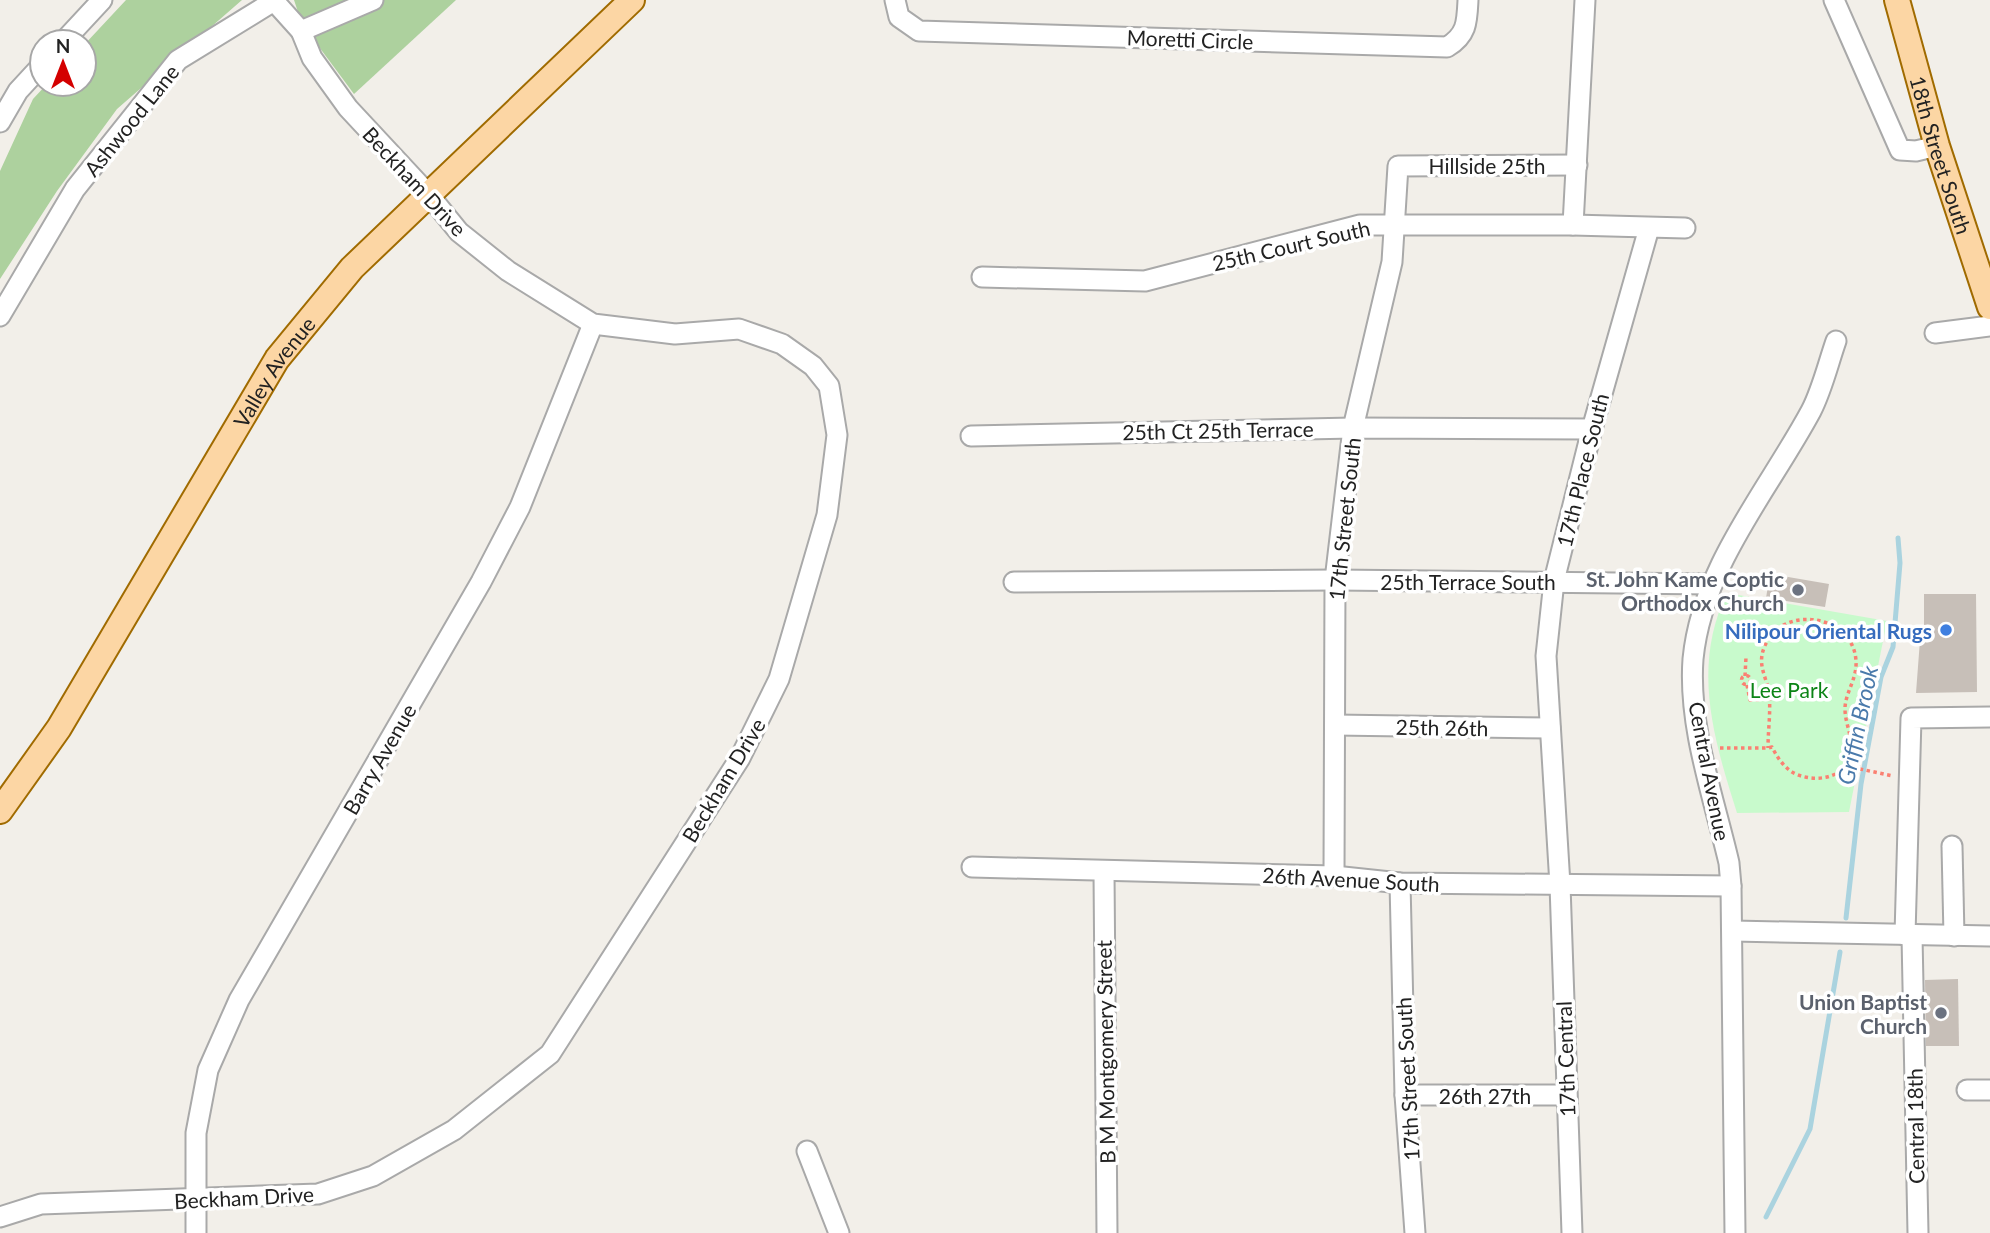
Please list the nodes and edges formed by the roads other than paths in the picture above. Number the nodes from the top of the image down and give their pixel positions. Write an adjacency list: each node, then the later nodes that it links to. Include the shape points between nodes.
1 (102, 0): 9 (street)
2 (373, 0): 10 (street)
3 (632, 0): 17 (main road, Valley Avenue)
4 (895, 0): 5 (street, Moretti Circle, via 899,17 919,32 1447,47 1459,40 1467,25)
5 (1468, 0)
6 (1586, 0): 15 (street)
7 (1834, 0): 14 (street, via 1900,149)
8 (1897, 0): 14 (main road, 18th Street South)
9 (76, 28)
10 (301, 31): 12 (street, Ashwood Lane, via 312,58); 24 (street, Ashwood Lane, via 274,1 178,60 75,189)
11 (28, 80): 13 (street)
12 (348, 108): 17 (street, Beckham Drive)
13 (0, 122)
14 (1937, 146): 23 (main road, 18th Street South)
15 (1577, 165): 16 (street, Hillside 25th); 19 (street)
16 (1398, 166): 18 (street, 17th Street South)
17 (429, 195): 25 (street, Beckham Drive, via 459,232 508,271); 39 (main road, Valley Avenue, via 352,268 276,359 59,728)
18 (1396, 223): 19 (street, 25th Court South); 22 (street, 25th Court South, via 1360,225 1145,281); 29 (street, 17th Street South, via 1392,262)
19 (1573, 225): 20 (street, 25th Court South)
20 (1649, 228): 21 (street, 25th Court South); 30 (street, 17th Place South)
21 (1685, 228)
22 (982, 277)
23 (1990, 307)
24 (0, 316)
25 (593, 324): 56 (street, Barry Avenue, via 520,507 481,582 239,1000 208,1070 196,1133); 56 (street, Beckham Drive, via 676,334 739,329 782,344 813,366 829,386 837,435 827,515 779,679 740,758 550,1054 454,1130 373,1176 318,1194)
26 (1990, 326): 27 (street)
27 (1935, 333)
28 (1836, 341): 35 (street, Central Avenue, via 1812,409 1752,506)
29 (1353, 428): 30 (street, 25th Ct 25th Terrace); 31 (street, 25th Ct 25th Terrace); 32 (street, 17th Street South)
30 (1592, 429): 33 (street, 17th Place South)
31 (971, 436)
32 (1335, 580): 33 (street, 25th Terrace South); 34 (street, 25th Terrace South); 37 (street, 17th Street South)
33 (1554, 581): 35 (street, 25th Terrace South); 38 (street, 17th Place South, via 1546,656)
34 (1014, 582)
35 (1712, 584): 46 (street, Central Avenue, via 1699,621 1693,661 1695,717)
36 (1990, 718): 48 (street, Central 18th, via 1911,718)
37 (1335, 724): 38 (street, 25th 26th); 43 (street, 17th Street South)
38 (1550, 729): 45 (street, 17th Place South)
39 (0, 811)
40 (1952, 846): 49 (street)
41 (972, 866): 42 (street, 26th Avenue South)
42 (1104, 872): 43 (street, 26th Avenue South); 60 (street, B M Montgomery Street)
43 (1334, 876): 44 (street, 26th Avenue South)
44 (1400, 883): 45 (street, 26th Avenue South); 53 (street, 17th Street South)
45 (1560, 885): 46 (street, 26th Avenue South); 54 (street, 17th Central)
46 (1731, 886): 47 (street, Central Avenue)
47 (1734, 931): 48 (street); 63 (street, Central Avenue)
48 (1908, 935): 49 (street); 64 (street, Central 18th)
49 (1954, 936): 50 (street)
50 (1990, 936)
51 (1967, 1090): 52 (street)
52 (1990, 1090)
53 (1405, 1095): 54 (street, 26th 27th); 61 (street, 17th Street South)
54 (1565, 1095): 62 (street, 17th Central)
55 (807, 1151): 59 (street)
56 (197, 1200): 57 (street, Beckham Drive, via 41,1204); 58 (street, Barry Avenue)
57 (0, 1217)
58 (197, 1233)
59 (839, 1233)
60 (1107, 1233)
61 (1415, 1233)
62 (1572, 1233)
63 (1735, 1233)
64 (1918, 1233)

